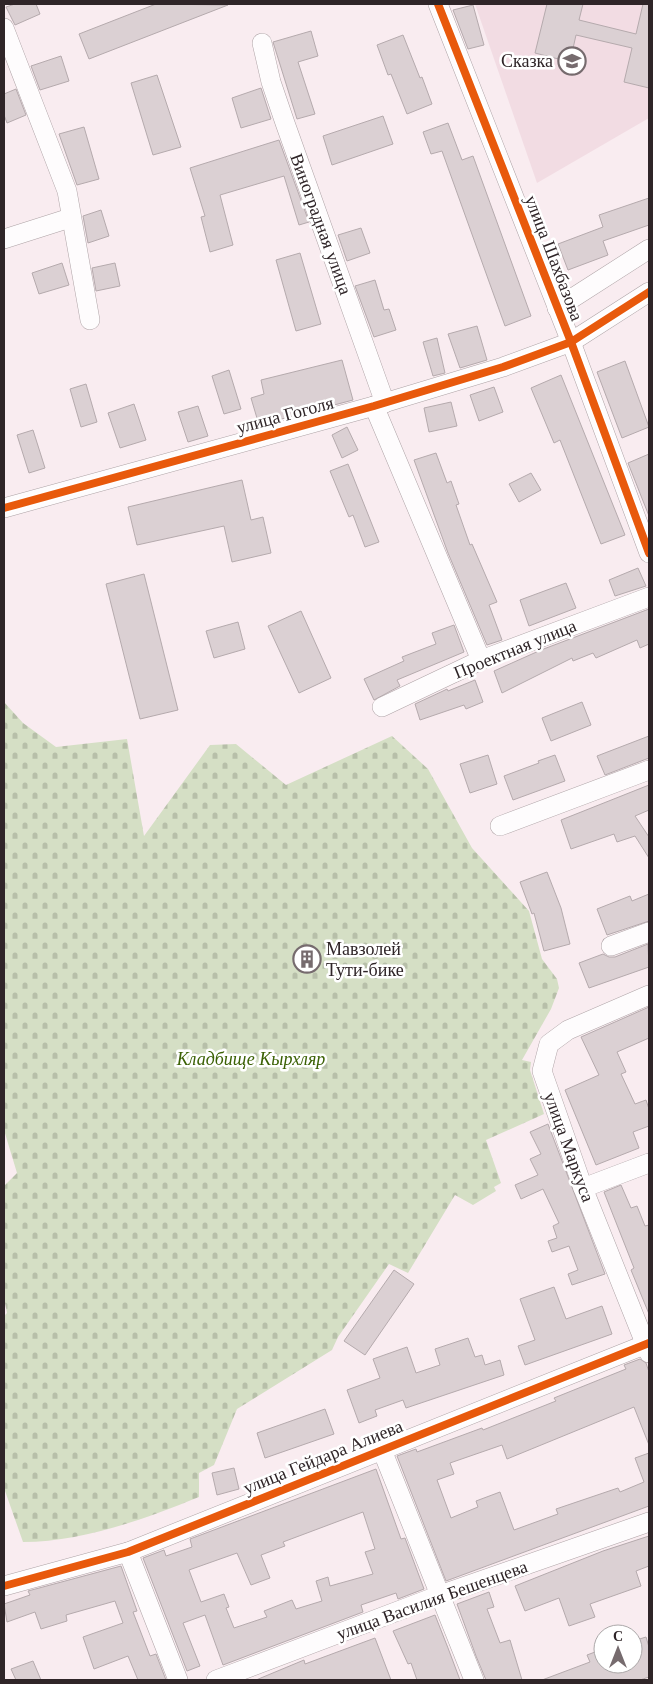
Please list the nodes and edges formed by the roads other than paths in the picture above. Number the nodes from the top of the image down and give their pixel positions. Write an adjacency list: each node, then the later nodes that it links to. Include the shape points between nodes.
1 (438, 4): 8 (street, улица Шахбазова)
2 (4, 28): 4 (street, via 67,191)
3 (262, 43): 11 (street, Виноградная улица, via 269,74)
4 (70, 218): 5 (street); 9 (street)
5 (4, 239)
6 (649, 249): 8 (street)
7 (649, 292): 10 (street, улица Гоголя)
8 (557, 308): 10 (street, улица Шахбазова)
9 (90, 320)
10 (571, 342): 11 (street, улица Гоголя, via 503,367); 13 (street, улица Шахбазова)
11 (379, 405): 12 (street, улица Гоголя); 15 (street, Виноградная улица)
12 (4, 508)
13 (649, 553)
14 (649, 597): 15 (street, Проектная улица)
15 (482, 660): 16 (street, Проектная улица)
16 (382, 707)
17 (649, 770): 18 (street)
18 (500, 826)
19 (649, 935): 20 (street)
20 (611, 946)
21 (649, 995): 23 (street, улица Маркуса, via 571,1027 549,1044 542,1071)
22 (649, 1163): 23 (street)
23 (583, 1188): 24 (street, улица Маркуса)
24 (648, 1347): 25 (street, улица Гейдара Алиева)
25 (382, 1450): 27 (street, улица Гейдара Алиева); 29 (street)
26 (649, 1522): 29 (street, улица Василия Бешенцева)
27 (128, 1552): 28 (street, улица Гейдара Алиева); 30 (street)
28 (4, 1586)
29 (440, 1596): 31 (street, улица Василия Бешенцева); 32 (street)
30 (178, 1680)
31 (216, 1680)
32 (474, 1680)

